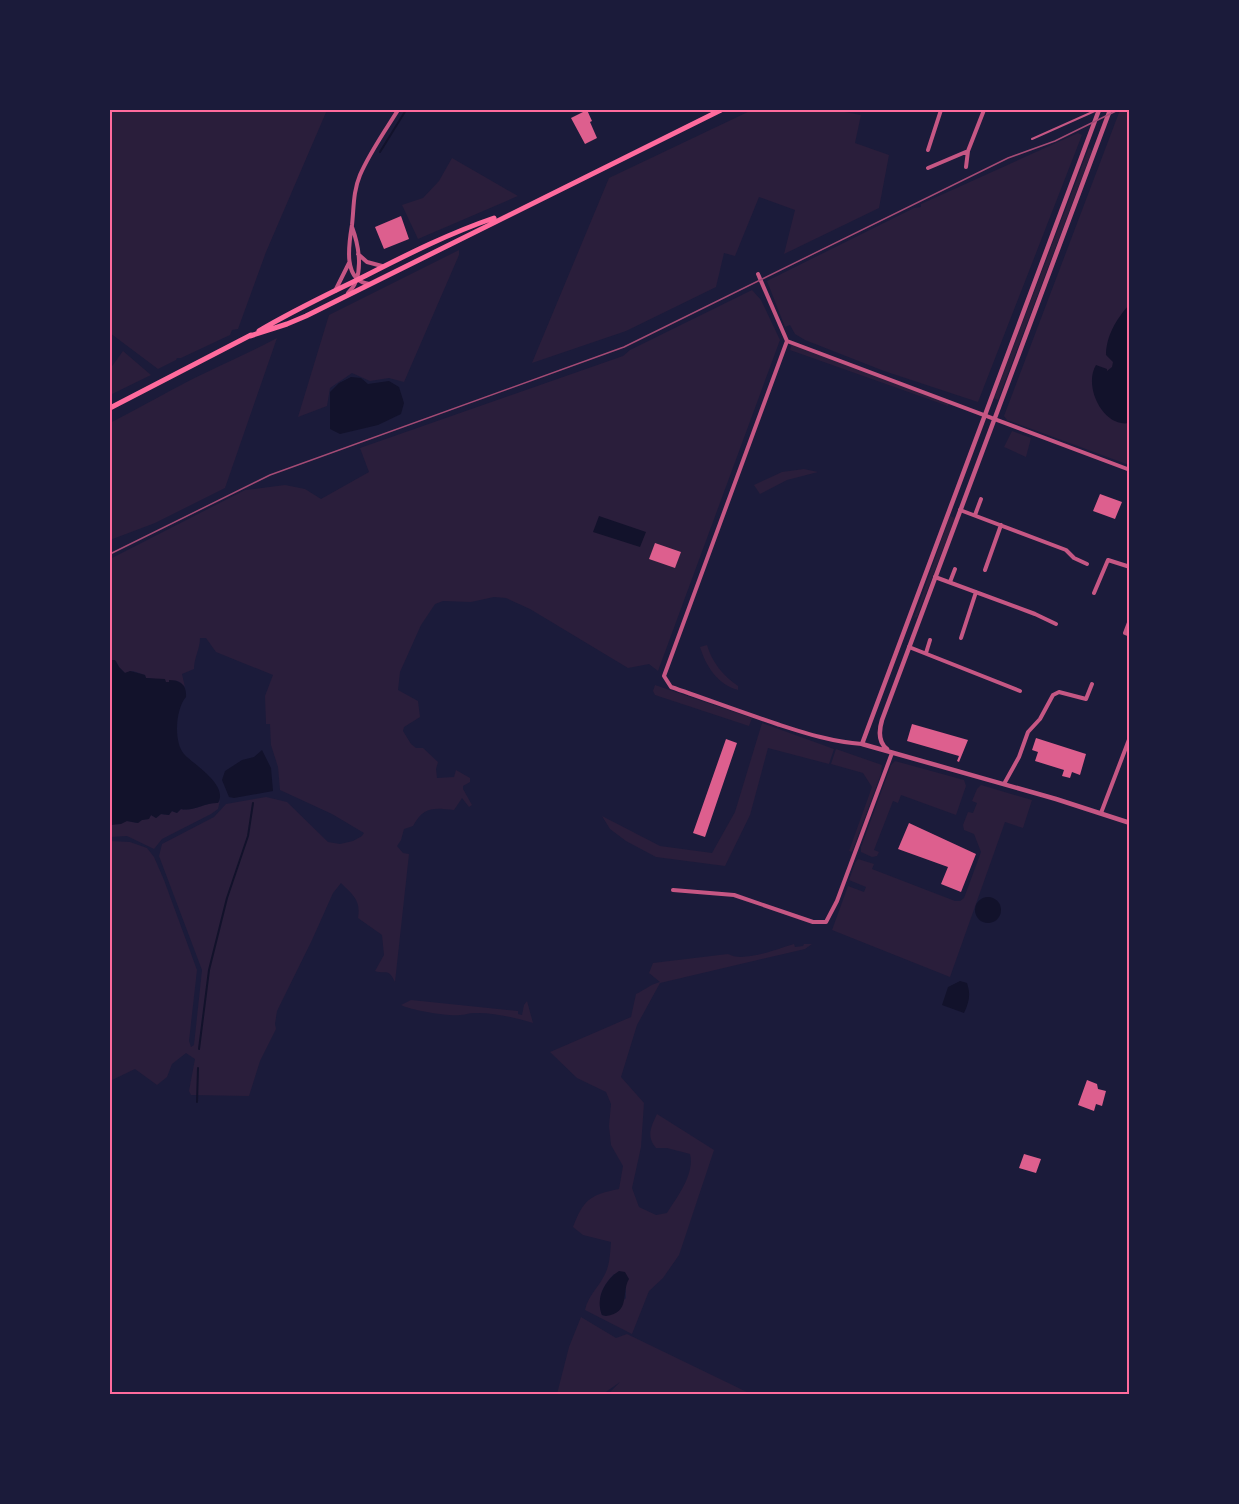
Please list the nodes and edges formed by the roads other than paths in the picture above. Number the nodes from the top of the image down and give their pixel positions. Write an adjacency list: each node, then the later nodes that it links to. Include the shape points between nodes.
1 (398, 110): 13 (street, via 361,173)
2 (721, 110): 12 (main road)
3 (941, 110): 8 (street)
4 (984, 110): 9 (street)
5 (1098, 110): 7 (lane); 25 (street)
6 (1110, 110): 26 (street)
7 (1032, 139)
8 (927, 150)
9 (968, 151): 10 (street); 11 (street)
10 (966, 167)
11 (928, 168)
12 (510, 213): 16 (main road, via 455,233); 19 (main road)
13 (352, 225): 14 (street); 15 (street)
14 (358, 254): 16 (street, via 373,265); 18 (street)
15 (349, 262): 18 (street); 20 (street)
16 (386, 266): 18 (main road)
17 (758, 274): 23 (street)
18 (357, 279): 19 (street); 20 (main road); 21 (street)
19 (370, 284): 21 (main road)
20 (334, 291): 22 (main road)
21 (338, 300): 22 (main road)
22 (250, 336): 24 (main road)
23 (787, 341): 25 (street); 54 (street, via 664,676 671,687 757,717 816,737)
24 (110, 408)
25 (985, 415): 26 (street); 28 (street)
26 (995, 418): 27 (street); 29 (street)
27 (1130, 470)
28 (955, 495): 29 (street); 44 (street)
29 (964, 498): 31 (street)
30 (981, 499): 32 (street)
31 (960, 510): 32 (street); 38 (street)
32 (975, 515): 33 (street)
33 (1001, 525): 34 (street, via 1066,550); 37 (street)
34 (1088, 564)
35 (1130, 567): 41 (street, via 1108,560)
36 (955, 569): 39 (street)
37 (985, 570)
38 (935, 577): 39 (street); 45 (street)
39 (950, 582): 40 (street)
40 (976, 592): 43 (street); 47 (street)
41 (1094, 593)
42 (1130, 620): 46 (street, via 1125,633)
43 (1056, 624)
44 (907, 626): 45 (street); 54 (street)
45 (916, 629): 49 (street)
46 (1130, 634)
47 (961, 638)
48 (930, 640): 50 (street)
49 (909, 647): 50 (street); 55 (street, via 880,727 884,747)
50 (926, 653): 52 (street)
51 (1092, 684): 56 (street, via 1086,699 1059,692 1053,695 1028,732)
52 (1020, 691)
53 (1130, 737): 57 (street)
54 (862, 744): 55 (street)
55 (892, 753): 56 (street); 59 (street, via 826,922 813,922 734,895)
56 (1004, 785): 57 (street)
57 (1101, 813): 58 (street)
58 (1130, 823)
59 (673, 890)

